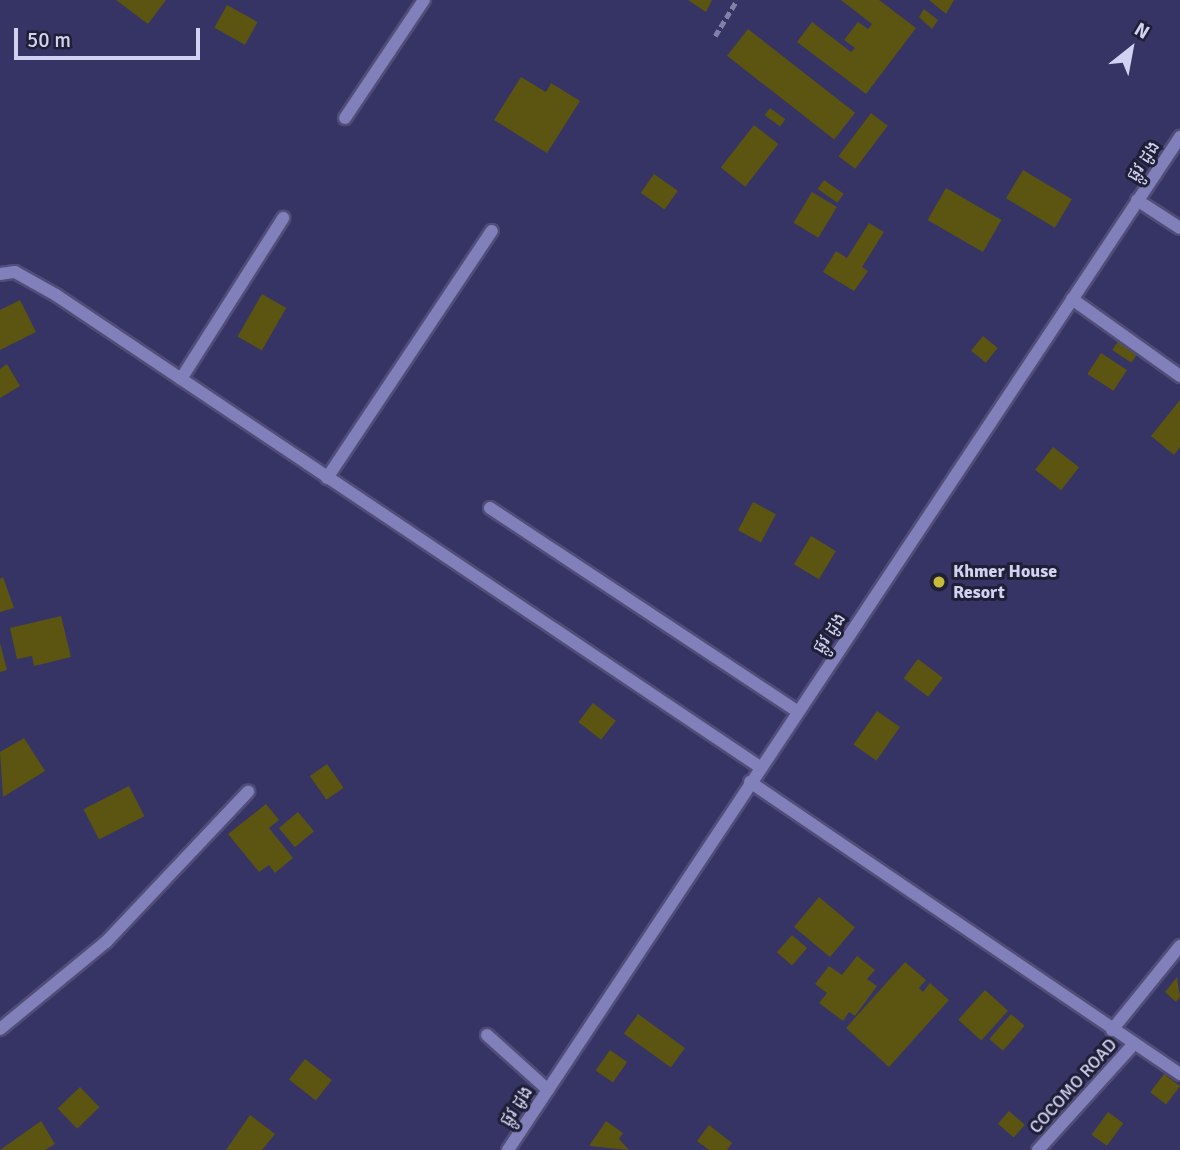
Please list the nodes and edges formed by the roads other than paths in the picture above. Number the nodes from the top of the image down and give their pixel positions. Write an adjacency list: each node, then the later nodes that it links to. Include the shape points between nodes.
1 (424, 0): 2 (street)
2 (345, 118)
3 (1180, 137): 4 (street, ផ្លូវ ដូង)
4 (1137, 200): 6 (street); 9 (street, ផ្លូវ ដូង)
5 (283, 218): 11 (street)
6 (1180, 228)
7 (492, 231): 12 (street)
8 (0, 274): 11 (street, via 9,271 25,276)
9 (1072, 299): 10 (street); 14 (street, ផ្លូវ ដូង)
10 (1180, 376)
11 (181, 379): 12 (street)
12 (327, 478): 15 (street)
13 (490, 508): 14 (street)
14 (797, 711): 15 (street, ផ្លូវ ដូង)
15 (761, 767): 16 (street, ផ្លូវ ដូង)
16 (750, 782): 20 (street); 24 (street, ផ្លូវ ដូង)
17 (248, 792): 19 (street, via 107,942)
18 (1180, 946): 20 (street)
19 (0, 1030)
20 (1112, 1030): 22 (street)
21 (487, 1035): 24 (street)
22 (1133, 1045): 23 (street); 26 (street, COCOMO ROAD)
23 (1180, 1074)
24 (548, 1090): 25 (street, ផ្លូវ ដូង)
25 (508, 1150)
26 (1038, 1150)

